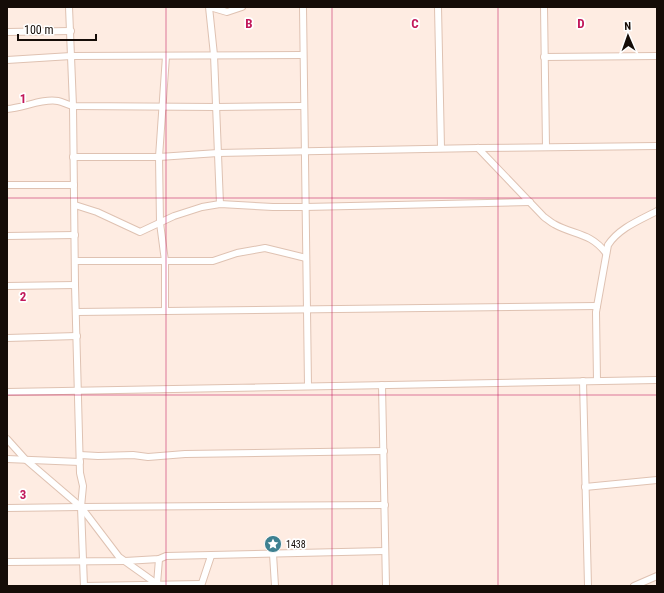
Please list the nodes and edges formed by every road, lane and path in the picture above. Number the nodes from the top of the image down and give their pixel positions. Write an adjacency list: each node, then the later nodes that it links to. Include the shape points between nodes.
1 (70, 7): 7 (street)
2 (209, 7): 3 (street, via 227,12); 12 (street)
3 (242, 7)
4 (302, 7): 9 (street)
5 (438, 7): 23 (street)
6 (544, 7): 14 (street)
7 (71, 31): 8 (street); 10 (street)
8 (7, 32)
9 (302, 55): 12 (street); 18 (street)
10 (71, 56): 11 (street); 15 (street); 16 (street)
11 (166, 56): 12 (street); 17 (street)
12 (214, 56): 19 (street)
13 (657, 56): 14 (street)
14 (544, 57): 22 (street)
15 (7, 60)
16 (73, 106): 17 (street); 20 (street, via 53,101); 27 (street)
17 (163, 106): 19 (street); 28 (street)
18 (303, 106): 19 (street); 25 (street)
19 (216, 107): 26 (street)
20 (7, 109)
21 (657, 146): 22 (street)
22 (546, 147): 24 (street)
23 (441, 148): 24 (street); 25 (street)
24 (478, 148): 31 (street)
25 (304, 152): 26 (street); 34 (street)
26 (218, 154): 28 (street); 32 (street)
27 (73, 157): 28 (street); 29 (street)
28 (159, 157): 36 (street)
29 (74, 185): 30 (street); 33 (street)
30 (7, 186)
31 (530, 202): 34 (street); 39 (street, via 554,224 590,239)
32 (220, 204): 34 (street); 36 (street, via 194,209)
33 (75, 205): 36 (street, via 140,232); 37 (street)
34 (306, 207): 40 (street)
35 (657, 211): 39 (street, via 615,236)
36 (160, 223): 42 (street)
37 (75, 235): 38 (street); 41 (street)
38 (7, 236)
39 (606, 253): 45 (street)
40 (306, 258): 42 (street, via 265,248 213,261); 46 (street)
41 (75, 261): 42 (street); 43 (street)
42 (165, 261): 47 (street)
43 (75, 285): 44 (street); 48 (street)
44 (7, 286)
45 (597, 306): 46 (street); 53 (street)
46 (307, 309): 47 (street); 55 (street)
47 (165, 310): 48 (street)
48 (76, 312): 49 (street)
49 (77, 336): 50 (street); 56 (street)
50 (7, 338)
51 (657, 380): 53 (street)
52 (583, 381): 53 (street); 54 (street); 65 (street)
53 (597, 381)
54 (382, 385): 55 (street); 59 (street)
55 (308, 386): 56 (street)
56 (78, 391): 57 (street); 60 (street)
57 (7, 392)
58 (7, 439): 62 (street)
59 (384, 451): 60 (street, via 185,454 148,457); 66 (street)
60 (80, 455): 63 (street)
61 (7, 459): 62 (street)
62 (25, 459): 63 (street); 67 (street)
63 (80, 462): 67 (street, via 83,486)
64 (657, 480): 65 (street)
65 (586, 487): 82 (street)
66 (385, 505): 67 (street); 69 (street)
67 (81, 507): 68 (street); 73 (street, via 119,557); 75 (street)
68 (7, 508)
69 (384, 551): 70 (street); 81 (street)
70 (273, 554): 71 (street); 80 (street)
71 (211, 556): 72 (street, via 166,556); 78 (street)
72 (159, 559): 73 (street); 77 (street)
73 (125, 561): 75 (street); 77 (street)
74 (7, 562): 75 (street)
75 (83, 562): 79 (street)
76 (657, 576): 83 (street)
77 (157, 584): 78 (street); 79 (street)
78 (201, 585)
79 (84, 586)
80 (275, 586)
81 (386, 586)
82 (588, 586)
83 (634, 586)

